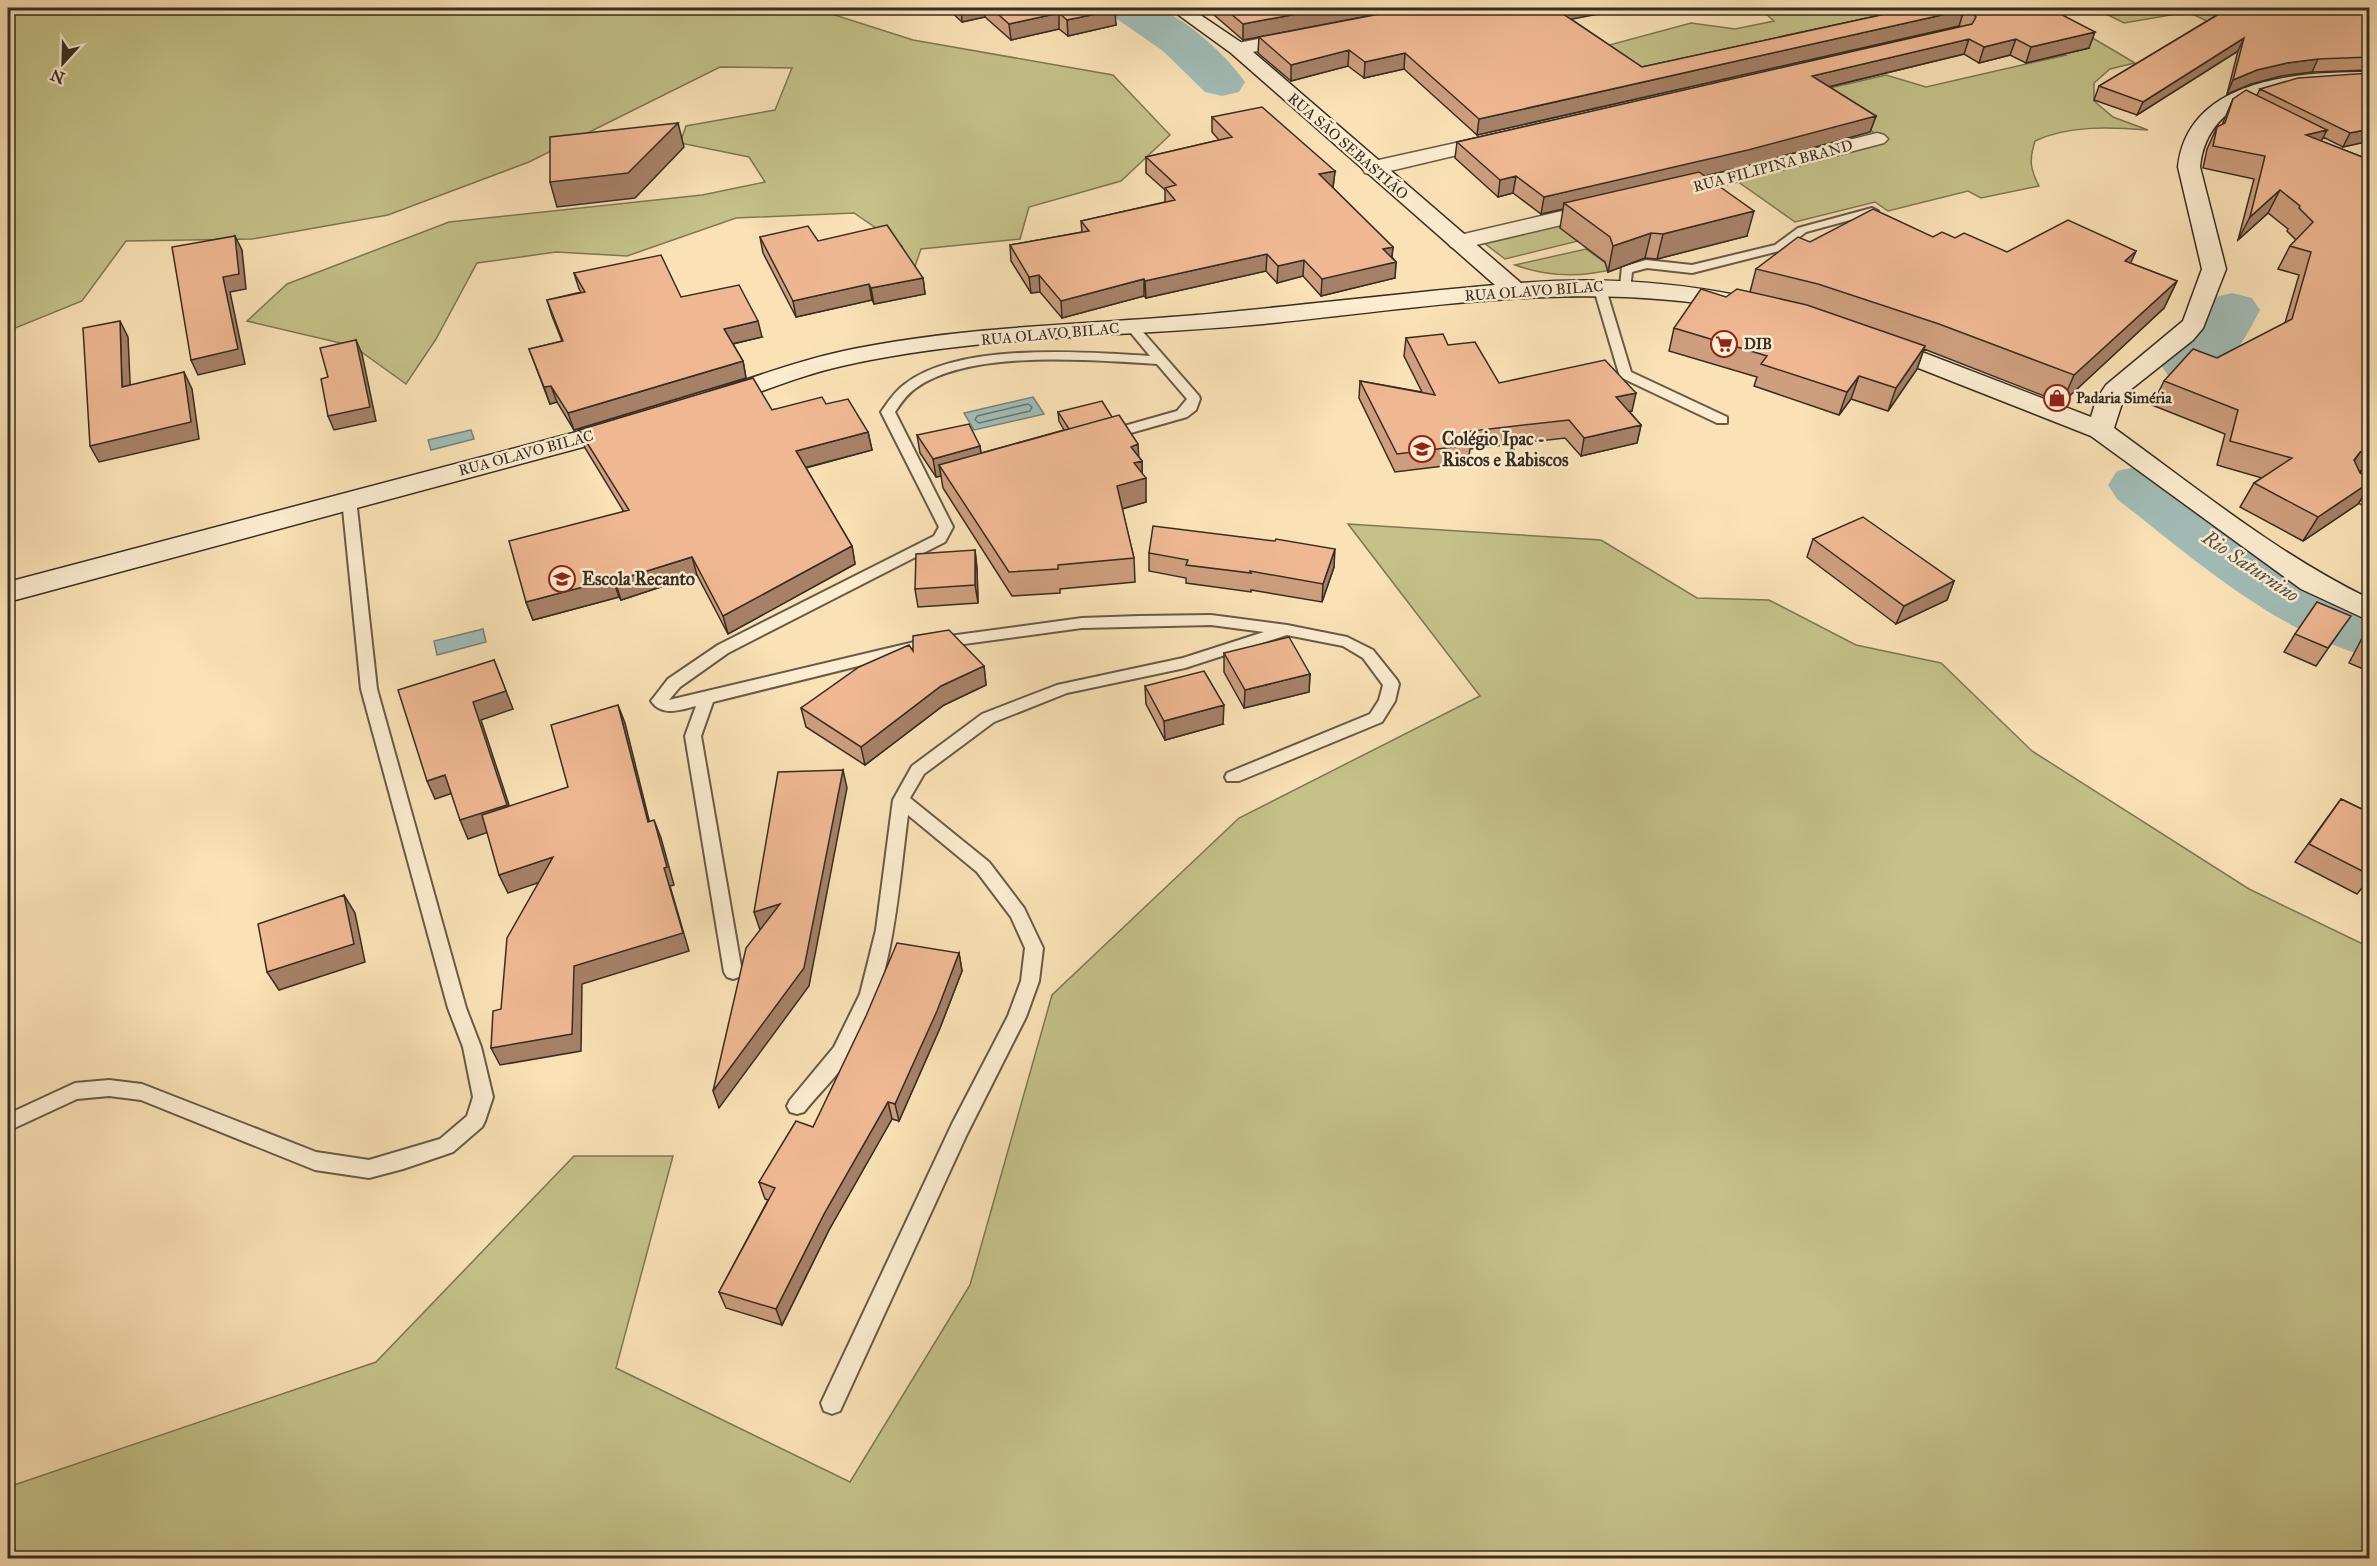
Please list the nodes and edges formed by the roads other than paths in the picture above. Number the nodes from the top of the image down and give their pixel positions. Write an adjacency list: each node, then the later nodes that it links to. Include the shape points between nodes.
1 (1178, 8): 3 (street, RUA SÃO SEBASTIÃO)
2 (1317, 33): 3 (street)
3 (1238, 49): 7 (street, RUA SÃO SEBASTIÃO)
4 (2370, 78): 22 (street, via 2281,83 2244,106 2221,110 2201,129 2188,154 2214,269 2201,308 2184,335 2128,377 2109,400)
5 (1522, 134): 7 (street)
6 (1877, 139): 8 (street, RUA FILIPINA BRAND)
7 (1373, 168): 11 (street, RUA SÃO SEBASTIÃO)
8 (1646, 198)
9 (1622, 204): 11 (street)
10 (1872, 211): 13 (lane, via 1802,230 1779,248 1692,269 1646,264 1626,270)
11 (1459, 242): 14 (street, RUA SÃO SEBASTIÃO)
12 (1599, 286): 13 (street, RUA OLAVO BILAC); 14 (street, RUA OLAVO BILAC); 20 (lane, via 1625,374)
13 (1626, 286): 15 (street, RUA OLAVO BILAC, via 1686,291)
14 (1514, 289): 16 (street, RUA OLAVO BILAC)
15 (1768, 310)
16 (1132, 327): 18 (lane); 19 (street, RUA OLAVO BILAC, via 899,348 835,360)
17 (1851, 334): 22 (street)
18 (1161, 360): 23 (lane, via 1194,399 1191,407 1170,418); 30 (lane, via 1105,357 977,362 914,382 888,412 933,484 946,527 940,539 723,649 674,683 659,701 674,706)
19 (690, 407)
20 (1722, 420)
21 (646, 421): 25 (street, RUA OLAVO BILAC)
22 (2100, 430): 28 (street, via 2270,555 2312,582)
23 (1094, 439)
24 (2370, 474): 26 (lane, via 2348,486)
25 (349, 499): 27 (street, RUA OLAVO BILAC); 35 (lane, via 369,689 457,1008 472,1047 483,1096 475,1120 446,1146 369,1169 315,1161 142,1092 109,1088 75,1091)
26 (2370, 504)
27 (8, 592)
28 (2370, 611)
29 (1287, 630): 30 (lane, via 1211,620 1082,623 985,634 927,644); 31 (lane, via 1347,642 1368,654 1391,684 1387,701 1376,718); 32 (lane, via 1185,663 1063,689 988,718 918,770)
30 (707, 697): 33 (lane, via 693,736)
31 (1233, 777)
32 (901, 800): 34 (lane, via 886,927 864,1008 840,1053); 36 (lane, via 983,867 1018,913 1034,948 1030,981 1017,1017 959,1130)
33 (733, 972)
34 (797, 1106)
35 (8, 1123)
36 (832, 1403)

